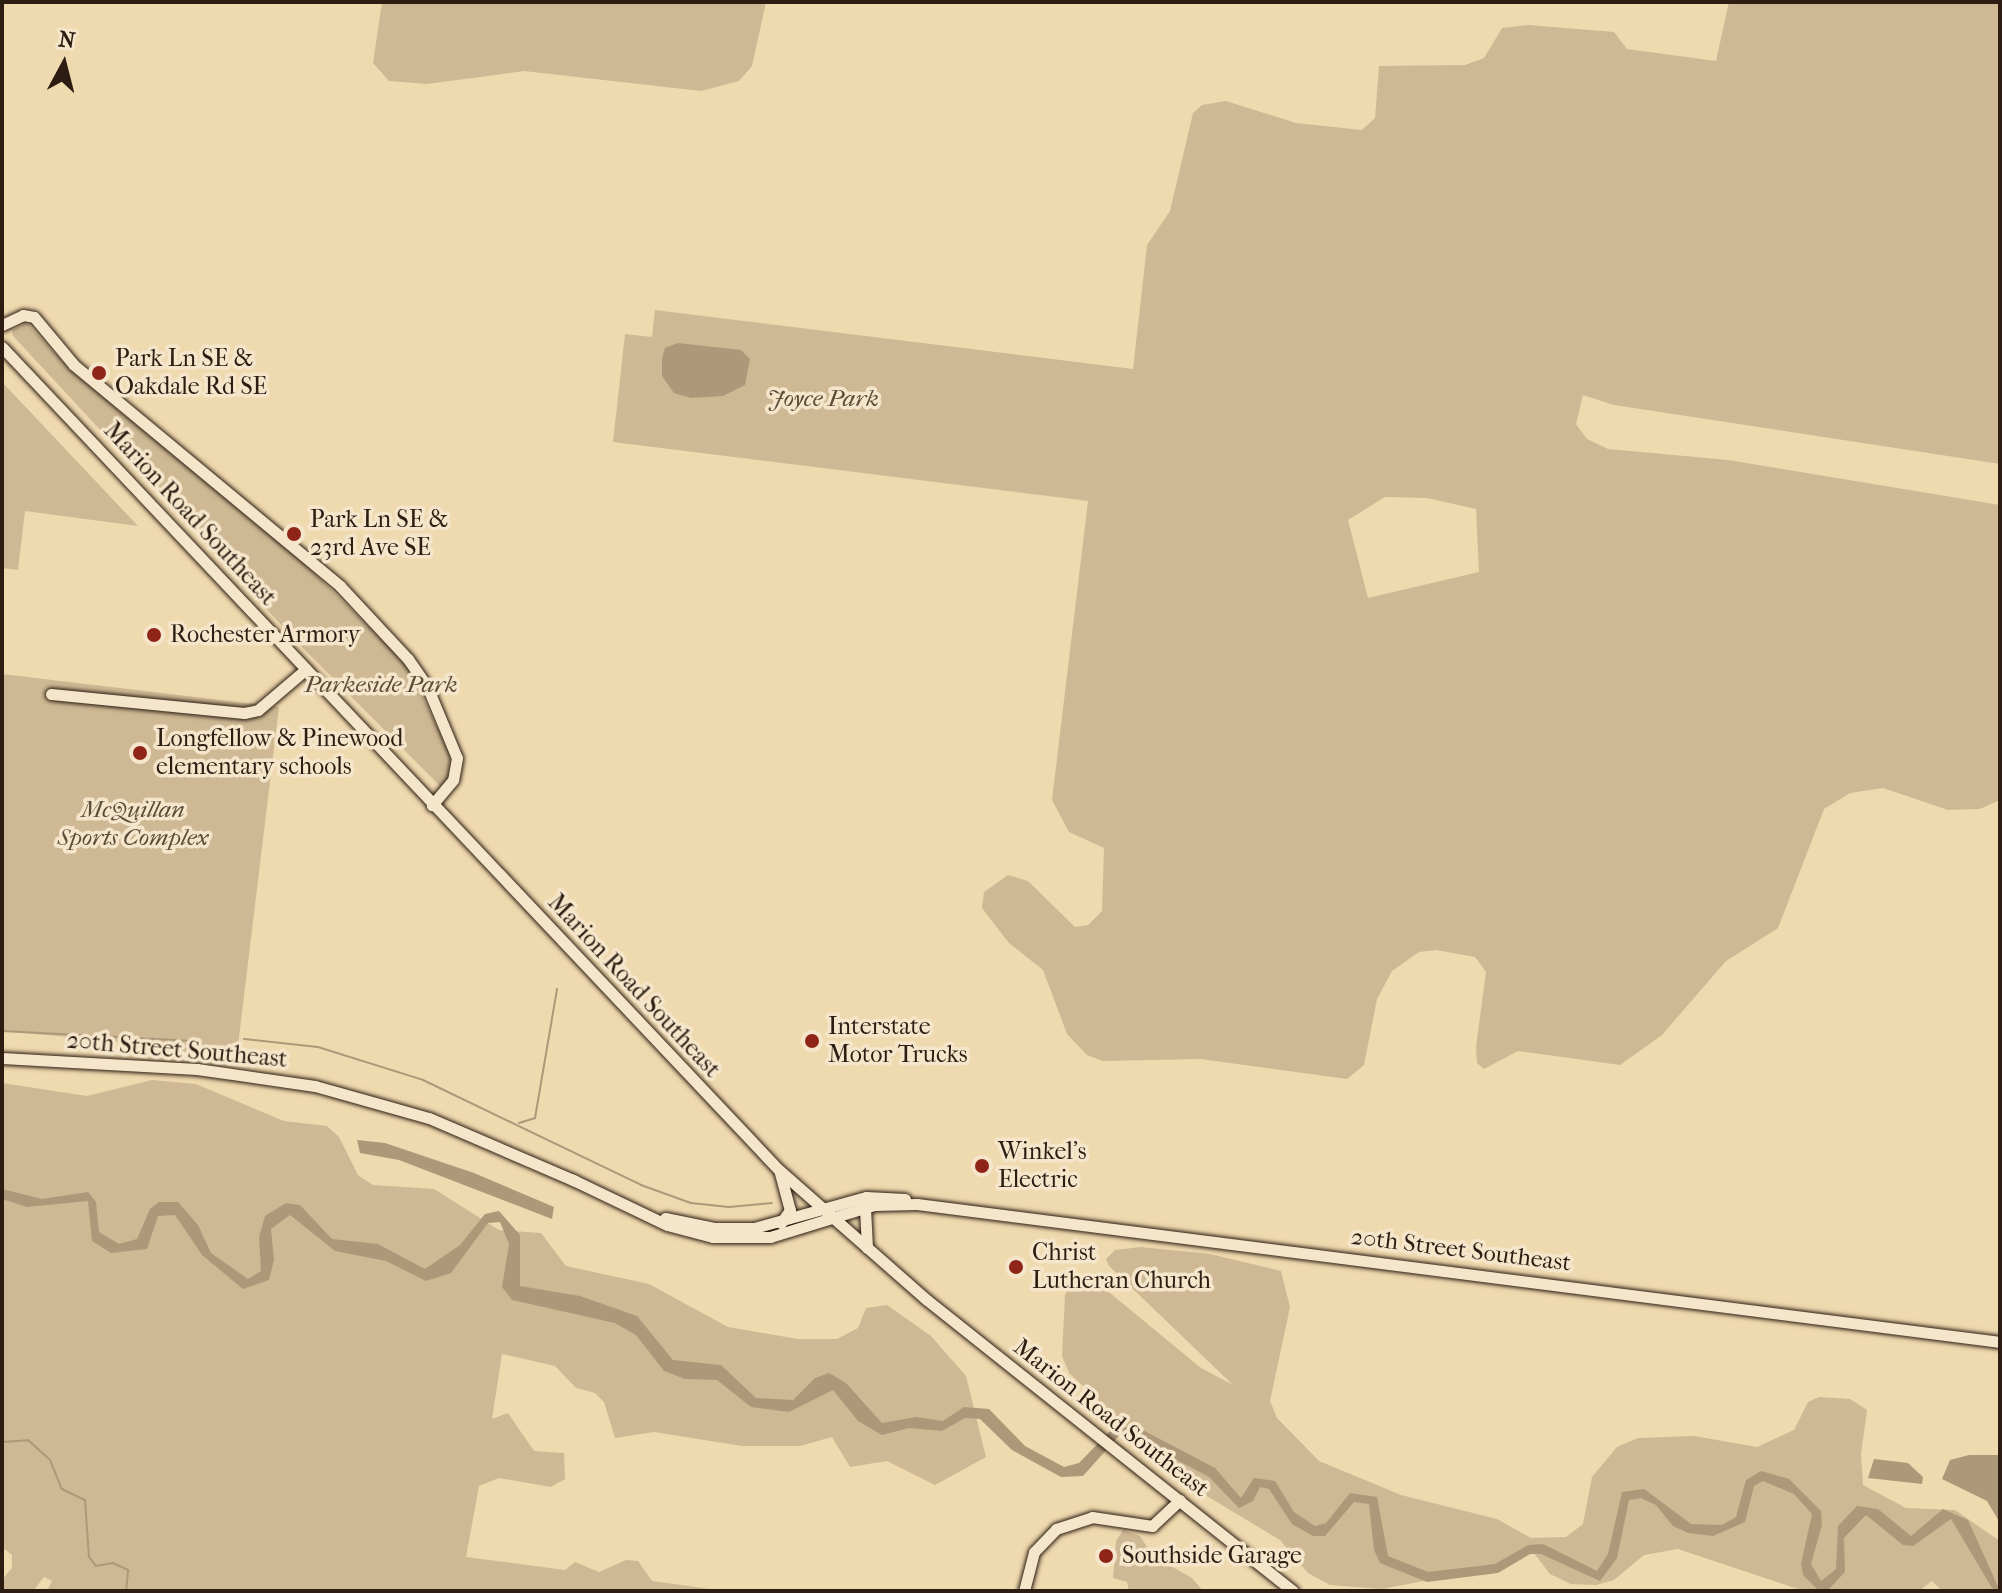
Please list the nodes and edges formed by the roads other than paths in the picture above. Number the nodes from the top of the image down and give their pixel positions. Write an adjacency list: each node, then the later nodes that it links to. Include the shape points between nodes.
1 (2, 325): 5 (street, via 17,316 34,317 74,365 340,586 408,659 427,686 457,758 453,780)
2 (2, 347): 3 (street, Marion Road Southeast)
3 (306, 669): 4 (street, via 258,710 244,713); 5 (street, Marion Road Southeast)
4 (51, 694)
5 (432, 805): 7 (street, Marion Road Southeast)
6 (2, 1058): 8 (street, 20th Street Southeast, via 197,1069 315,1086 429,1118)
7 (779, 1170): 11 (street, Marion Road Southeast); 13 (street, via 790,1207)
8 (571, 1179): 12 (street, 20th Street Southeast, via 654,1220 701,1236 759,1238); 13 (street, 20th Street Southeast, via 685,1223 741,1229)
9 (917, 1204): 10 (street, 20th Street Southeast); 11 (street, 20th Street Southeast, via 877,1195); 15 (street, 20th Street Southeast)
10 (865, 1208): 12 (street, 20th Street Southeast); 14 (street)
11 (823, 1210): 12 (street, Marion Road Southeast); 13 (street, 20th Street Southeast)
12 (833, 1219): 14 (street, Marion Road Southeast)
13 (781, 1224)
14 (867, 1249): 16 (street, Marion Road Southeast)
15 (2000, 1342)
16 (1180, 1500): 17 (street, via 1162,1521 1146,1528 1092,1517 1063,1525 1034,1552); 18 (street, Marion Road Southeast)
17 (1024, 1591)
18 (1293, 1591)

